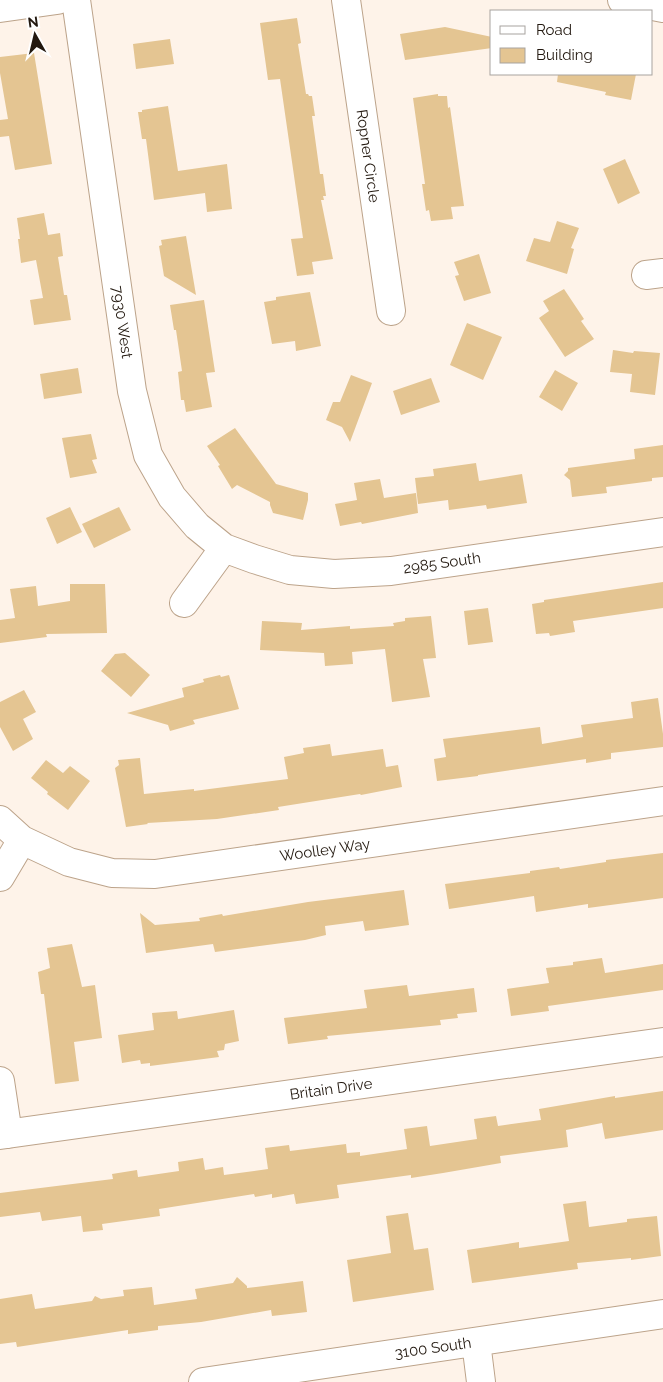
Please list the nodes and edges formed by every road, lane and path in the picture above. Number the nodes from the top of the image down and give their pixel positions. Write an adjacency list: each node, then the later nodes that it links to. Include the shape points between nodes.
1 (58, 0): 5 (street)
2 (76, 0): 9 (street, 7930 West, via 132,391 148,455 172,497 197,526)
3 (346, 0): 7 (street, Ropner Circle)
4 (622, 0): 6 (street)
5 (0, 8)
6 (663, 8)
7 (391, 311)
8 (663, 532): 9 (street, 2985 South, via 391,571 334,574 290,570)
9 (224, 548): 10 (street)
10 (184, 603)
11 (663, 801): 13 (street, Woolley Way, via 155,874 112,873 69,862)
12 (0, 820): 13 (street, Woolley Way)
13 (22, 840): 14 (street)
14 (0, 877)
15 (663, 1042): 17 (street, Britain Drive)
16 (0, 1081): 17 (street)
17 (4, 1135)
18 (663, 1314): 19 (street, 3100 South)
19 (476, 1342): 20 (street, 3100 South); 21 (street)
20 (203, 1382)
21 (481, 1382)

